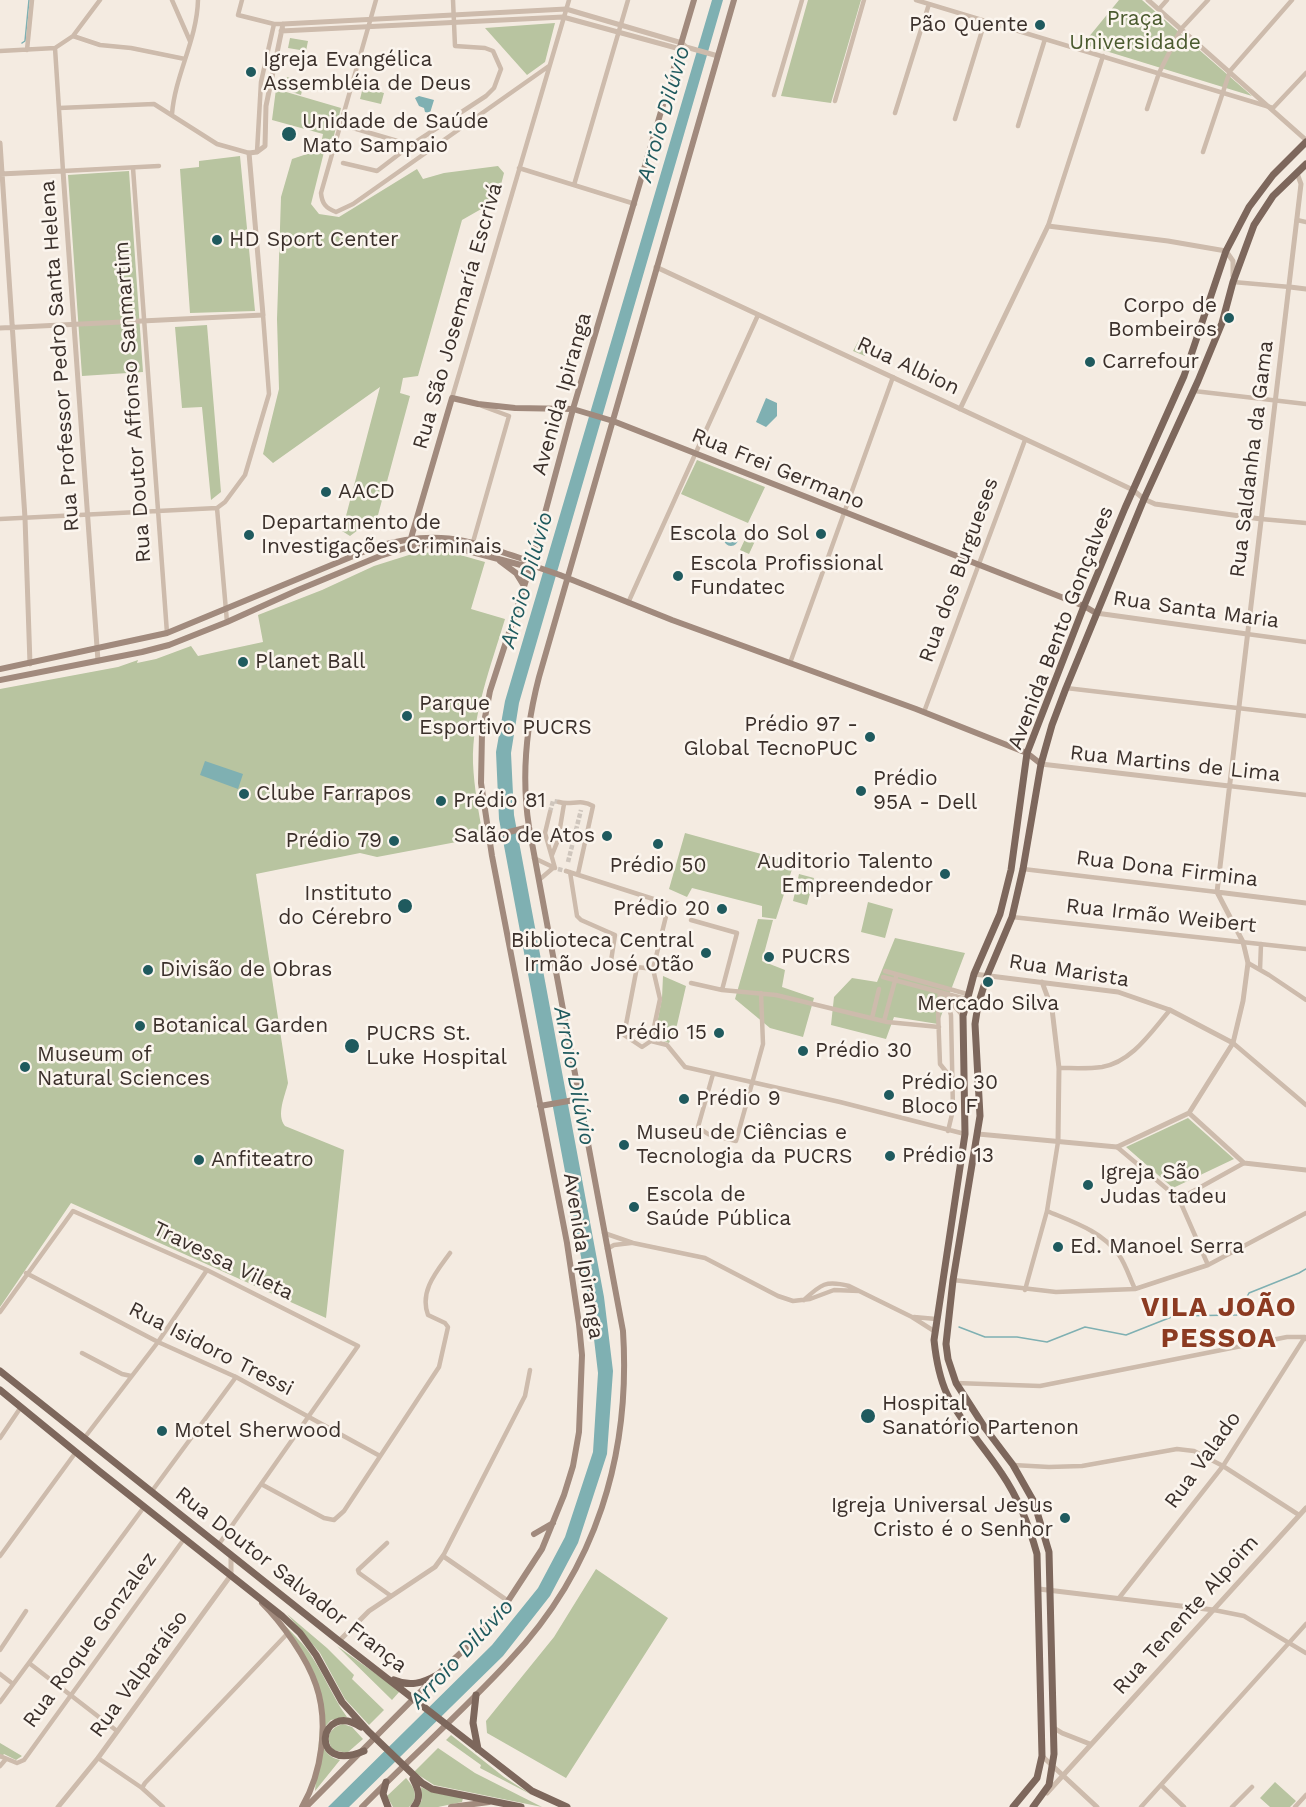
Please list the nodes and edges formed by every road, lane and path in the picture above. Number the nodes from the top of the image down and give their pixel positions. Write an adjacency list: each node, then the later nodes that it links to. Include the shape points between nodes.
1 (32, 0): 41 (street)
2 (100, 0): 36 (street)
3 (172, 0): 38 (street)
4 (198, 0): 38 (street)
5 (242, 0): 28 (street, via 238,15)
6 (376, 0): 25 (street)
7 (453, 0): 23 (street)
8 (569, 0): 20 (street, Rua São Josemaría Escrivá)
9 (628, 0): 31 (street)
10 (694, 0): 39 (main road, Avenida Ipiranga)
11 (734, 0): 43 (main road, Avenida Ipiranga)
12 (802, 0): 51 (street)
13 (864, 0): 52 (street)
14 (916, 0): 19 (street)
15 (1148, 0): 21 (street)
16 (1167, 0): 21 (street)
17 (1208, 0): 33 (street)
18 (1292, 0): 47 (street)
19 (929, 4): 27 (street); 56 (street)
20 (566, 9): 22 (street); 24 (street, Rua São Josemaría Escrivá); 31 (street)
21 (1159, 9): 33 (street)
22 (499, 12): 23 (street); 26 (street)
23 (453, 15): 25 (street); 30 (street)
24 (563, 17): 26 (street); 35 (street); 46 (street, Rua São Josemaría Escrivá)
25 (371, 19): 29 (street); 32 (street)
26 (500, 21): 30 (street)
27 (985, 21): 37 (street); 58 (street)
28 (274, 24): 29 (street); 64 (street, via 261,82)
29 (283, 24): 34 (street)
30 (454, 24): 32 (street); 63 (street, via 454,46 492,51 501,69 499,78 486,96)
31 (620, 25): 35 (street); 39 (street)
32 (368, 27): 34 (street); 46 (street, via 321,193 328,209 336,212 353,204)
33 (1181, 29): 47 (street); 48 (street)
34 (281, 31): 64 (street, via 266,106 265,146)
35 (618, 32): 39 (street); 76 (street)
36 (73, 36): 40 (street); 45 (street, via 100,45)
37 (1045, 39): 44 (street); 59 (street)
38 (190, 40): 45 (street)
39 (685, 47): 43 (street); 77 (main road, Avenida Ipiranga)
40 (55, 48): 41 (street); 53 (street, Rua Professor Pedro Santa Helena)
41 (27, 50): 42 (street)
42 (0, 51)
43 (715, 56): 82 (main road, Avenida Ipiranga)
44 (1103, 56): 48 (street); 80 (street)
45 (185, 59): 57 (street)
46 (549, 66): 71 (street, Rua São Josemaría Escrivá)
47 (1230, 70): 50 (street); 54 (street)
48 (1159, 73): 50 (street); 55 (street)
49 (1306, 73): 54 (street)
50 (1222, 92): 54 (street); 65 (street)
51 (774, 95)
52 (835, 100)
53 (59, 108): 57 (street, via 154,104); 72 (street, Rua Professor Pedro Santa Helena)
54 (1273, 108): 61 (street)
55 (1147, 110)
56 (895, 113)
57 (172, 114): 66 (street, via 217,144)
58 (955, 119)
59 (1018, 126)
60 (353, 128): 63 (street)
61 (1306, 141): 81 (main road, Avenida Bento Gonçalves, via 1250,207)
62 (0, 143): 74 (street)
63 (411, 145): 67 (street, via 377,171)
64 (257, 152): 66 (street)
65 (1203, 152)
66 (249, 153): 86 (street)
67 (343, 163)
68 (1306, 164): 73 (main road, Avenida Bento Gonçalves)
69 (159, 166): 70 (street)
70 (133, 168): 72 (street); 88 (street, Rua Doutor Affonso Sanmartim)
71 (519, 168): 76 (street); 94 (street, Rua São Josemaría Escrivá)
72 (63, 171): 74 (street); 89 (street, Rua Professor Pedro Santa Helena)
73 (1297, 173): 75 (street); 78 (street, Rua Saldanha da Gama); 83 (main road, Avenida Bento Gonçalves, via 1273,196 1254,225)
74 (1, 174): 91 (street)
75 (1306, 174)
76 (574, 185): 77 (street)
77 (635, 204): 98 (main road, Avenida Ipiranga)
78 (1297, 220): 79 (street); 84 (street, Rua Saldanha da Gama)
79 (1306, 222)
80 (1048, 226): 81 (street); 99 (street)
81 (1226, 251): 83 (street, via 1233,261); 103 (main road, Avenida Bento Gonçalves, via 1185,376)
82 (656, 267): 87 (street, Rua Albion); 100 (main road, Avenida Ipiranga)
83 (1233, 282): 84 (street); 93 (main road, Avenida Bento Gonçalves, via 1222,322)
84 (1290, 287): 85 (street); 95 (street, Rua Saldanha da Gama)
85 (1306, 289)
86 (263, 315): 88 (street); 105 (street, via 269,394 245,475)
87 (758, 315): 92 (street, Rua Albion); 102 (street)
88 (143, 321): 89 (street); 106 (street, Rua Doutor Affonso Sanmartim)
89 (74, 325): 91 (street); 108 (street, Rua Professor Pedro Santa Helena)
90 (0, 328): 91 (street)
91 (13, 328): 109 (street)
92 (893, 377): 99 (street, Rua Albion); 107 (street)
93 (1194, 391): 95 (street); 104 (main road, Avenida Bento Gonçalves)
94 (452, 398): 96 (main road, Rua Frei Germano); 114 (main road, Rua São Josemaría Escrivá)
95 (1276, 401): 97 (street); 111 (street, Rua Saldanha da Gama)
96 (478, 404): 98 (main road, Rua Frei Germano); 115 (street, via 509,416)
97 (1306, 404)
98 (573, 409): 100 (main road, Rua Frei Germano); 119 (main road, Avenida Ipiranga)
99 (960, 409): 101 (street, Rua Albion)
100 (610, 420): 102 (main road, Rua Frei Germano); 120 (main road, Avenida Ipiranga)
101 (1025, 440): 103 (street, Rua Albion); 118 (street, Rua dos Burgueses)
102 (695, 454): 107 (main road, Rua Frei Germano); 124 (street)
103 (1133, 490): 104 (street, Rua Albion); 125 (main road, Avenida Bento Gonçalves)
104 (1144, 499): 111 (street, via 1155,504); 127 (main road, Avenida Bento Gonçalves)
105 (218, 508): 106 (street); 126 (street)
106 (157, 511): 108 (street); 129 (street, Rua Doutor Affonso Sanmartim)
107 (845, 513): 118 (main road, Rua Frei Germano); 134 (street)
108 (88, 515): 109 (street); 132 (street, Rua Professor Pedro Santa Helena)
109 (25, 518): 110 (street); 135 (street)
110 (0, 519)
111 (1261, 519): 112 (street); 130 (street, Rua Saldanha da Gama)
112 (1306, 523)
113 (439, 537): 114 (main road); 115 (main road); 116 (main road)
114 (411, 538): 122 (main road, via 375,547)
115 (473, 542): 119 (main road)
116 (409, 547): 117 (main road, via 453,547); 123 (main road)
117 (495, 558): 119 (main road); 121 (main road, via 516,573)
118 (977, 565): 125 (main road, Rua Frei Germano); 140 (street, Rua dos Burgueses)
119 (534, 566): 120 (main road); 121 (main road, Avenida Ipiranga)
120 (568, 578): 124 (main road); 149 (main road, Avenida Ipiranga, via 530,711 524,768)
121 (524, 586): 150 (main road, Avenida Ipiranga, via 490,691 482,733 481,783)
122 (265, 593): 123 (main road); 126 (main road)
123 (269, 603): 128 (main road)
124 (628, 603): 134 (main road)
125 (1084, 606): 127 (main road, Rua Santa Maria); 142 (main road, Avenida Bento Gonçalves)
126 (225, 609): 128 (street); 129 (main road)
127 (1096, 613): 130 (street, Rua Santa Maria); 138 (main road, Avenida Bento Gonçalves)
128 (227, 622): 133 (main road, via 169,645)
129 (167, 633): 132 (main road)
130 (1247, 634): 131 (street, Rua Santa Maria); 139 (street, Rua Saldanha da Gama)
131 (1306, 642)
132 (97, 649): 133 (street, Rua Professor Pedro Santa Helena); 135 (main road)
133 (98, 661): 137 (main road)
134 (790, 663): 140 (main road)
135 (30, 664): 136 (main road)
136 (0, 669)
137 (0, 680)
138 (1066, 688): 139 (street); 143 (main road, Avenida Bento Gonçalves)
139 (1238, 707): 141 (street); 144 (street, Rua Saldanha da Gama)
140 (924, 712): 142 (main road)
141 (1306, 716)
142 (1027, 753): 143 (main road); 171 (main road, Avenida Bento Gonçalves, via 1011,870 1000,914)
143 (1041, 764): 144 (street, Rua Martins de Lima); 155 (main road, Avenida Bento Gonçalves)
144 (1229, 786): 145 (street, Rua Martins de Lima); 159 (street, Rua Saldanha da Gama)
145 (1306, 795)
146 (583, 802): 147 (street); 148 (street, via 562,803); 157 (street, via 594,810)
147 (581, 810)
148 (561, 821): 151 (street); 151 (street, via 549,815 545,833)
149 (525, 828): 150 (main road); 152 (main road, Avenida Ipiranga)
150 (489, 837): 196 (main road, Avenida Ipiranga)
151 (552, 855): 154 (street)
152 (534, 858): 154 (street); 158 (main road, Avenida Ipiranga)
153 (568, 862): 156 (street)
154 (555, 868): 158 (street)
155 (1023, 869): 159 (street, Rua Dona Firmina); 161 (main road, Avenida Bento Gonçalves)
156 (568, 871): 157 (street); 166 (street, via 577,916 615,935)
157 (578, 874): 168 (street, via 669,904)
158 (539, 881): 194 (main road, Avenida Ipiranga)
159 (1217, 892): 160 (street, Rua Dona Firmina); 163 (street)
160 (1306, 903)
161 (1012, 917): 163 (street, Rua Irmão Weibert); 172 (main road, Avenida Bento Gonçalves)
162 (690, 920): 177 (street, via 737,933)
163 (1243, 942): 164 (street, Rua Irmão Weibert); 167 (street)
164 (1261, 944): 165 (street, Rua Irmão Weibert); 169 (street)
165 (1306, 949)
166 (611, 961)
167 (1248, 963): 169 (street); 189 (street)
168 (653, 969): 188 (street, via 660,999); 188 (street, via 637,967 624,1035 642,1047)
169 (1260, 970): 181 (street)
170 (884, 974): 173 (street)
171 (974, 974): 172 (street, Rua Marista); 180 (main road, Avenida Bento Gonçalves)
172 (987, 976): 174 (street, Rua Marista); 200 (main road, Avenida Bento Gonçalves, via 975,1024)
173 (896, 977): 178 (street); 178 (street); 186 (street)
174 (1042, 982): 183 (street, Rua Marista, via 1118,992); 190 (street, via 1052,1009)
175 (691, 983): 177 (street)
176 (879, 989): 185 (street)
177 (722, 990): 179 (street)
178 (945, 992): 180 (street); 182 (street); 184 (street)
179 (761, 993): 185 (street); 193 (street, via 763,1044)
180 (967, 996): 184 (main road, Avenida Bento Gonçalves)
181 (1306, 1000)
182 (939, 1002): 187 (street); 192 (street, via 951,1011)
183 (1170, 1010): 189 (street, Rua Marista); 190 (street, via 1126,1058 1102,1067)
184 (963, 1016): 199 (main road, Avenida Bento Gonçalves)
185 (872, 1018): 186 (street)
186 (884, 1021): 187 (street)
187 (939, 1027): 192 (street, via 940,1064)
188 (651, 1041): 191 (street, via 667,1045 685,1067)
189 (1233, 1043): 195 (street, Rua Marista); 197 (street)
190 (1059, 1068): 201 (street)
191 (713, 1074): 193 (street); 193 (street, via 698,1127 708,1134 736,1141)
192 (952, 1079): 198 (street, via 953,1110)
193 (752, 1082): 198 (street)
194 (576, 1100): 196 (main road); 208 (main road, Avenida Ipiranga)
195 (1306, 1105)
196 (540, 1106): 247 (main road, Avenida Ipiranga, via 567,1243 582,1355 579,1432 573,1466)
197 (1189, 1113): 202 (street); 203 (street)
198 (948, 1131): 199 (street)
199 (965, 1134): 222 (main road, Avenida Bento Gonçalves)
200 (978, 1134): 201 (street); 215 (main road, Avenida Bento Gonçalves)
201 (1058, 1142): 202 (street); 206 (street)
202 (1117, 1147): 205 (street)
203 (1244, 1162): 204 (street); 205 (street)
204 (1306, 1170)
205 (1179, 1199): 212 (street)
206 (1047, 1211): 216 (street); 217 (street, via 1100,1236 1119,1256)
207 (1306, 1213): 212 (street)
208 (604, 1233): 209 (street); 210 (main road, Avenida Ipiranga)
209 (633, 1243): 210 (street); 219 (street, via 705,1258 778,1296)
210 (607, 1249): 277 (main road, Avenida Ipiranga, via 624,1353 614,1463 594,1531 560,1598 512,1659)
211 (450, 1253): 238 (street, via 429,1283 426,1309 431,1318 448,1327 439,1367)
212 (1208, 1265): 217 (street)
213 (207, 1270): 214 (street, Travessa Vileta, via 72,1211); 225 (street); 234 (street, Travessa Vileta, via 358,1346)
214 (26, 1274): 220 (street); 225 (street, Rua Isidoro Tressi)
215 (953, 1280): 216 (street); 231 (main road, Avenida Bento Gonçalves, via 946,1344)
216 (1025, 1290): 217 (street)
217 (1135, 1290)
218 (859, 1291): 219 (street, via 834,1290); 219 (street, via 831,1282); 221 (street)
219 (804, 1300)
220 (0, 1312)
221 (912, 1317): 222 (street); 223 (street)
222 (936, 1319): 223 (main road, Avenida Bento Gonçalves)
223 (934, 1331): 259 (main road, Avenida Bento Gonçalves, via 938,1368 947,1395 1002,1473 1029,1525 1037,1554)
224 (1306, 1337): 231 (street, via 1287,1337 1040,1386); 240 (street, Rua Valado)
225 (158, 1342): 229 (street); 230 (street, Rua Isidoro Tressi)
226 (82, 1353): 229 (street)
227 (530, 1370): 255 (street, via 525,1396)
228 (0, 1371): 235 (main road, Rua Doutor Salvador França)
229 (131, 1376): 235 (street)
230 (236, 1377): 234 (street, Rua Isidoro Tressi); 242 (street)
231 (956, 1383): 239 (main road, Avenida Bento Gonçalves)
232 (0, 1390): 233 (main road, Rua Doutor Salvador França)
233 (21, 1407): 236 (street); 237 (main road, Rua Doutor Salvador França)
234 (307, 1416): 238 (street, Rua Isidoro Tressi); 241 (street)
235 (85, 1437): 242 (main road, Rua Doutor Salvador França)
236 (0, 1438)
237 (76, 1452): 243 (main road, Rua Doutor Salvador França); 254 (street)
238 (380, 1456): 241 (street, via 334,1520)
239 (1013, 1465): 240 (street, via 1082,1466 1177,1449 1194,1451); 260 (main road, Avenida Bento Gonçalves, via 1041,1522 1049,1552)
240 (1223, 1466): 245 (street); 262 (street, Rua Valado)
241 (261, 1484): 251 (street)
242 (152, 1491): 251 (main road, Rua Doutor Salvador França)
243 (144, 1507): 249 (main road, Rua Doutor Salvador França); 272 (street)
244 (1306, 1508): 245 (street, Rua Tenente Alpoim)
245 (1299, 1515): 246 (street); 264 (street, Rua Tenente Alpoim)
246 (1306, 1519)
247 (554, 1522): 248 (main road); 256 (main road, Avenida Ipiranga)
248 (534, 1534)
249 (184, 1539): 257 (main road, Rua Doutor Salvador França); 278 (street, Rua Roque Gonzalez)
250 (387, 1543): 261 (street, via 358,1570)
251 (219, 1544): 253 (main road, Rua Doutor Salvador França)
252 (536, 1547): 256 (main road)
253 (231, 1554): 257 (street); 268 (main road, Rua Doutor Salvador França)
254 (0, 1556)
255 (443, 1556): 261 (street, via 435,1567); 263 (street)
256 (538, 1557): 263 (main road, Avenida Ipiranga)
257 (231, 1575): 258 (main road, Rua Doutor Salvador França); 283 (street, Rua Valparaíso)
258 (246, 1588): 267 (main road, Rua Doutor Salvador França); 284 (main road, Rua Doutor Salvador França, via 300,1633 342,1702)
259 (1039, 1589): 260 (street); 290 (main road, Avenida Bento Gonçalves)
260 (1051, 1590): 262 (street); 282 (main road, Avenida Bento Gonçalves)
261 (391, 1596): 268 (street, via 369,1611)
262 (1119, 1598): 264 (street)
263 (508, 1601): 274 (main road, Avenida Ipiranga, via 482,1633)
264 (1214, 1610): 269 (street, via 1244,1616); 286 (street, Rua Tenente Alpoim)
265 (26, 1611): 270 (street)
266 (1306, 1624): 269 (street)
267 (287, 1634): 301 (street); 306 (main road, Rua Doutor Salvador França, via 309,1667 322,1713 317,1771)
268 (339, 1641): 275 (main road, Rua Doutor Salvador França)
269 (1290, 1643): 271 (street); 299 (street)
270 (0, 1650)
271 (1306, 1653)
272 (29, 1663): 276 (street); 278 (street)
273 (0, 1674): 276 (street)
274 (437, 1675): 275 (main road, via 413,1684); 279 (main road, Avenida Ipiranga)
275 (388, 1677): 279 (main road, Rua Doutor Salvador França)
276 (13, 1684): 280 (street)
277 (476, 1695): 281 (main road, Avenida Ipiranga); 287 (main road, via 473,1723)
278 (70, 1696): 283 (street); 292 (street, Rua Roque Gonzalez, via 24,1760 17,1763)
279 (414, 1698): 281 (main road, Rua Doutor Salvador França); 285 (main road, Avenida Ipiranga)
280 (0, 1702)
281 (443, 1721): 287 (main road, Rua Doutor Salvador França); 293 (main road, Avenida Ipiranga)
282 (1054, 1728): 286 (street); 295 (main road, Avenida Bento Gonçalves)
283 (117, 1731): 291 (street, Rua Valparaíso)
284 (368, 1731): 285 (main road, Rua Doutor Salvador França); 288 (main road, via 344,1720 326,1732 327,1749 336,1756)
285 (375, 1739): 288 (main road, Avenida Ipiranga); 293 (main road, Rua Doutor Salvador França)
286 (1090, 1744): 297 (street, Rua Tenente Alpoim)
287 (478, 1749): 312 (main road, Rua Doutor Salvador França, via 532,1791)
288 (364, 1751): 306 (main road, Avenida Ipiranga)
289 (0, 1756): 292 (street)
290 (1042, 1756): 295 (street); 313 (main road, Avenida Bento Gonçalves, via 1037,1778)
291 (98, 1758): 301 (street); 304 (street, Rua Valparaíso)
292 (6, 1759): 294 (street)
293 (401, 1764): 296 (main road, Rua Doutor Salvador França); 298 (main road, Avenida Ipiranga)
294 (0, 1767)
295 (1053, 1767): 297 (street); 314 (main road, Avenida Bento Gonçalves, via 1049,1785)
296 (410, 1774): 303 (main road, Rua Doutor Salvador França, via 432,1789); 309 (main road, via 419,1794)
297 (1063, 1776): 314 (street, Rua Tenente Alpoim); 315 (street)
298 (386, 1782): 307 (main road, Avenida Ipiranga); 308 (main road, via 383,1794)
299 (1161, 1785): 316 (street); 317 (street)
300 (1252, 1787): 318 (street)
301 (142, 1788): 305 (street)
302 (1306, 1795): 319 (street)
303 (497, 1802): 310 (main road); 311 (main road, Rua Doutor Salvador França)
304 (58, 1807)
305 (163, 1807)
306 (304, 1807)
307 (362, 1807)
308 (388, 1807)
309 (414, 1807)
310 (451, 1807)
311 (521, 1807)
312 (567, 1807)
313 (1012, 1807)
314 (1033, 1807)
315 (1097, 1807)
316 (1141, 1807)
317 (1184, 1807)
318 (1232, 1807)
319 (1295, 1807)

